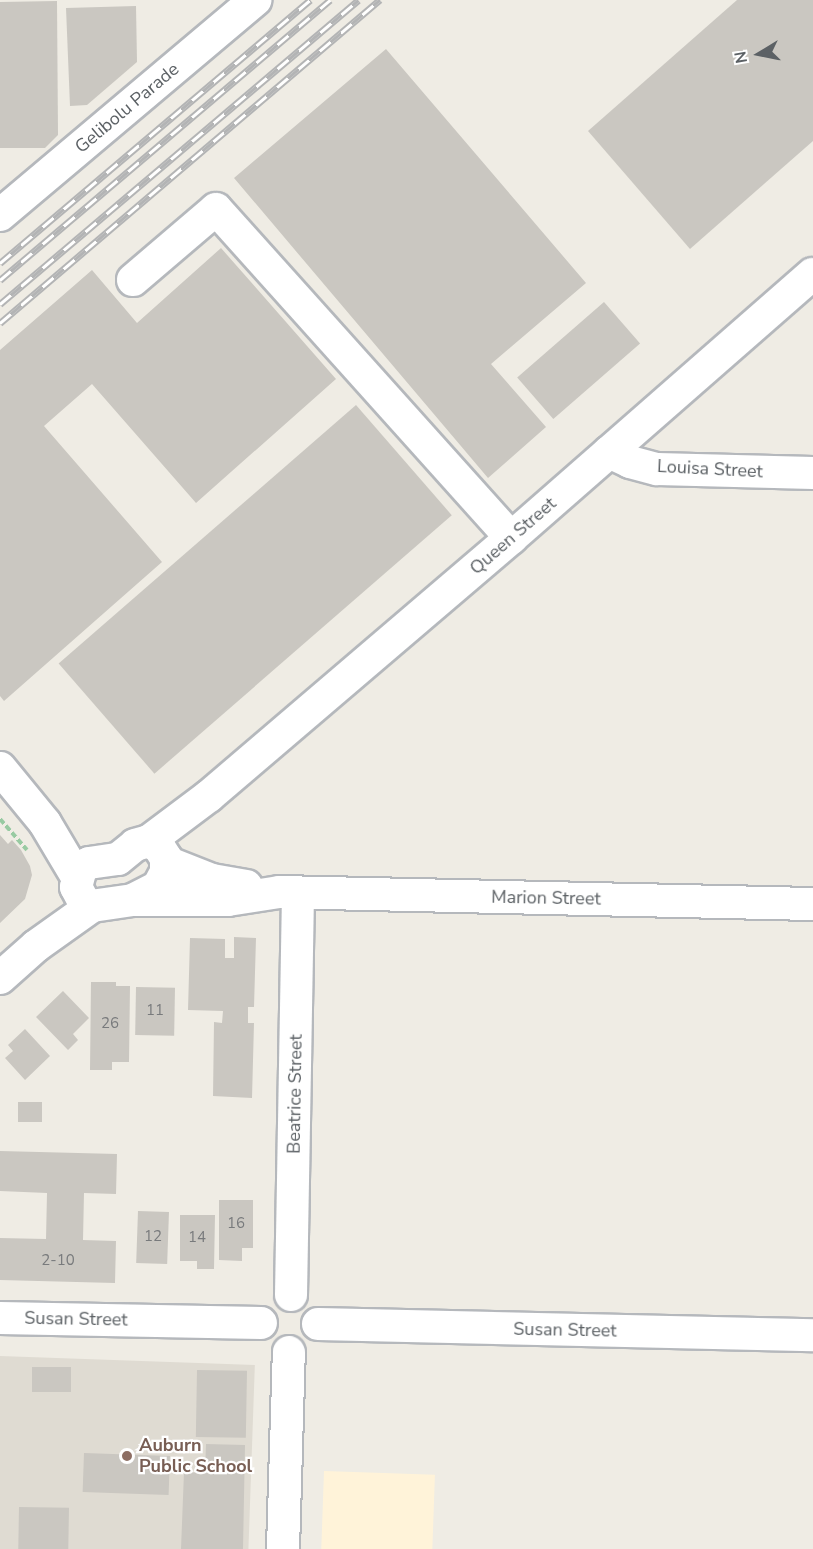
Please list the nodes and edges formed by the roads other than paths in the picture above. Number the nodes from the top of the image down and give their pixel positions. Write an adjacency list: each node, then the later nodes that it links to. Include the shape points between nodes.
1 (255, 0): 2 (street, Gelibolu Parade)
2 (0, 215)
3 (813, 274): 5 (street, Queen Street)
4 (133, 280): 7 (street, via 216,209)
5 (609, 452): 6 (street, Louisa Street, via 657,469); 7 (street, Queen Street)
6 (813, 473)
7 (512, 538): 9 (street, Queen Street, via 209,795)
8 (0, 768): 10 (street, via 45,823)
9 (160, 854): 10 (street, Queen Street, via 135,845); 11 (street, Marion Street, via 212,880); 12 (street, via 166,872 158,887)
10 (86, 885): 12 (street); 14 (street, via 36,946)
11 (289, 892): 12 (street, Marion Street, via 228,900); 13 (street, Marion Street); 15 (street, Beatrice Street)
12 (133, 900)
13 (813, 904)
14 (0, 978)
15 (291, 1295): 17 (street, via 273,1300 262,1314); 18 (street, via 307,1301)
16 (0, 1318): 17 (street, Susan Street)
17 (261, 1323): 20 (street, via 266,1340 280,1351)
18 (318, 1324): 19 (street, Susan Street); 20 (street, via 306,1347)
19 (813, 1335)
20 (289, 1352): 21 (street)
21 (283, 1549)

